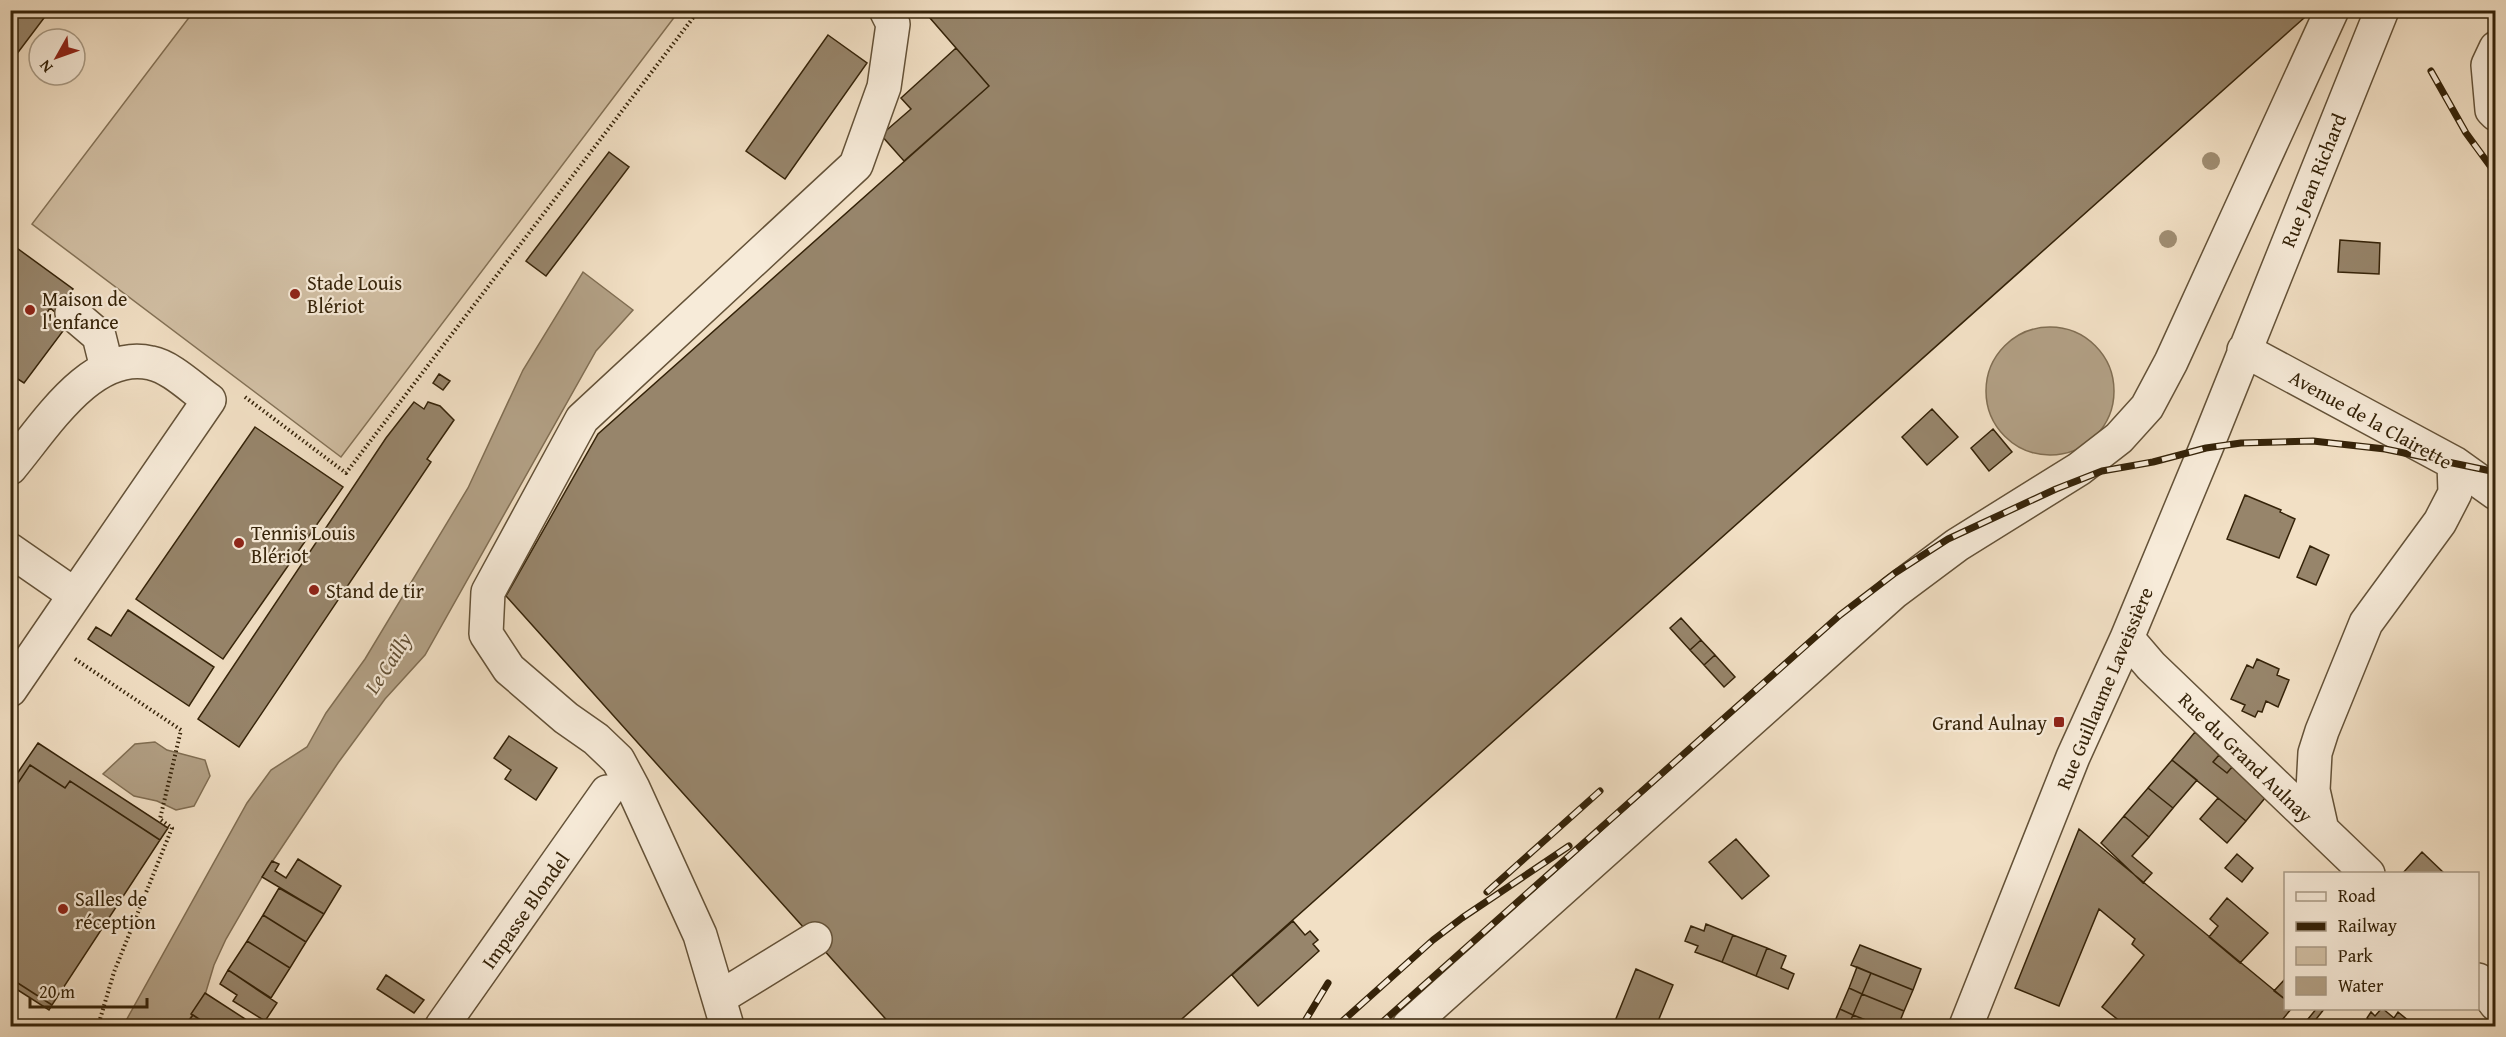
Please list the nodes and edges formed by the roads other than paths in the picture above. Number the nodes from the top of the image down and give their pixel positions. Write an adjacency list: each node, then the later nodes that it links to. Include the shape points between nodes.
1 (886, 10): 22 (street, via 893,24 884,87 856,165 582,419 488,592 486,634 509,669 618,760 700,935)
2 (2332, 10): 24 (street, via 2171,362 2147,407 2119,438 2079,470 1957,545 1894,592)
3 (2382, 10): 7 (street, Rue Jean Richard)
4 (2496, 48): 5 (street, via 2488,65 2492,110)
5 (2496, 114)
6 (72, 313): 8 (street, via 99,336)
7 (2244, 350): 9 (street, Avenue de la Clairette); 14 (street, Rue Guillaume Laveissière)
8 (107, 368): 10 (street, via 78,387); 13 (street, via 152,363 209,400)
9 (2454, 463): 11 (street, Avenue de la Clairette); 17 (street, via 2454,494 2440,522 2366,623 2322,731 2315,753 2313,790)
10 (10, 468)
11 (2496, 493)
12 (10, 550): 13 (street)
13 (75, 595): 15 (street)
14 (2127, 638): 17 (street, Rue du Grand Aulnay, via 2151,666); 25 (street, Rue Guillaume Laveissière, via 2077,748)
15 (10, 690)
16 (607, 792): 23 (street, Impasse Blondel)
17 (2322, 830): 18 (street, Rue du Grand Aulnay)
18 (2367, 872)
19 (814, 939): 22 (street)
20 (2479, 981): 21 (street)
21 (2496, 1004)
22 (723, 1012)
23 (442, 1026)
24 (1408, 1026)
25 (1966, 1026)

